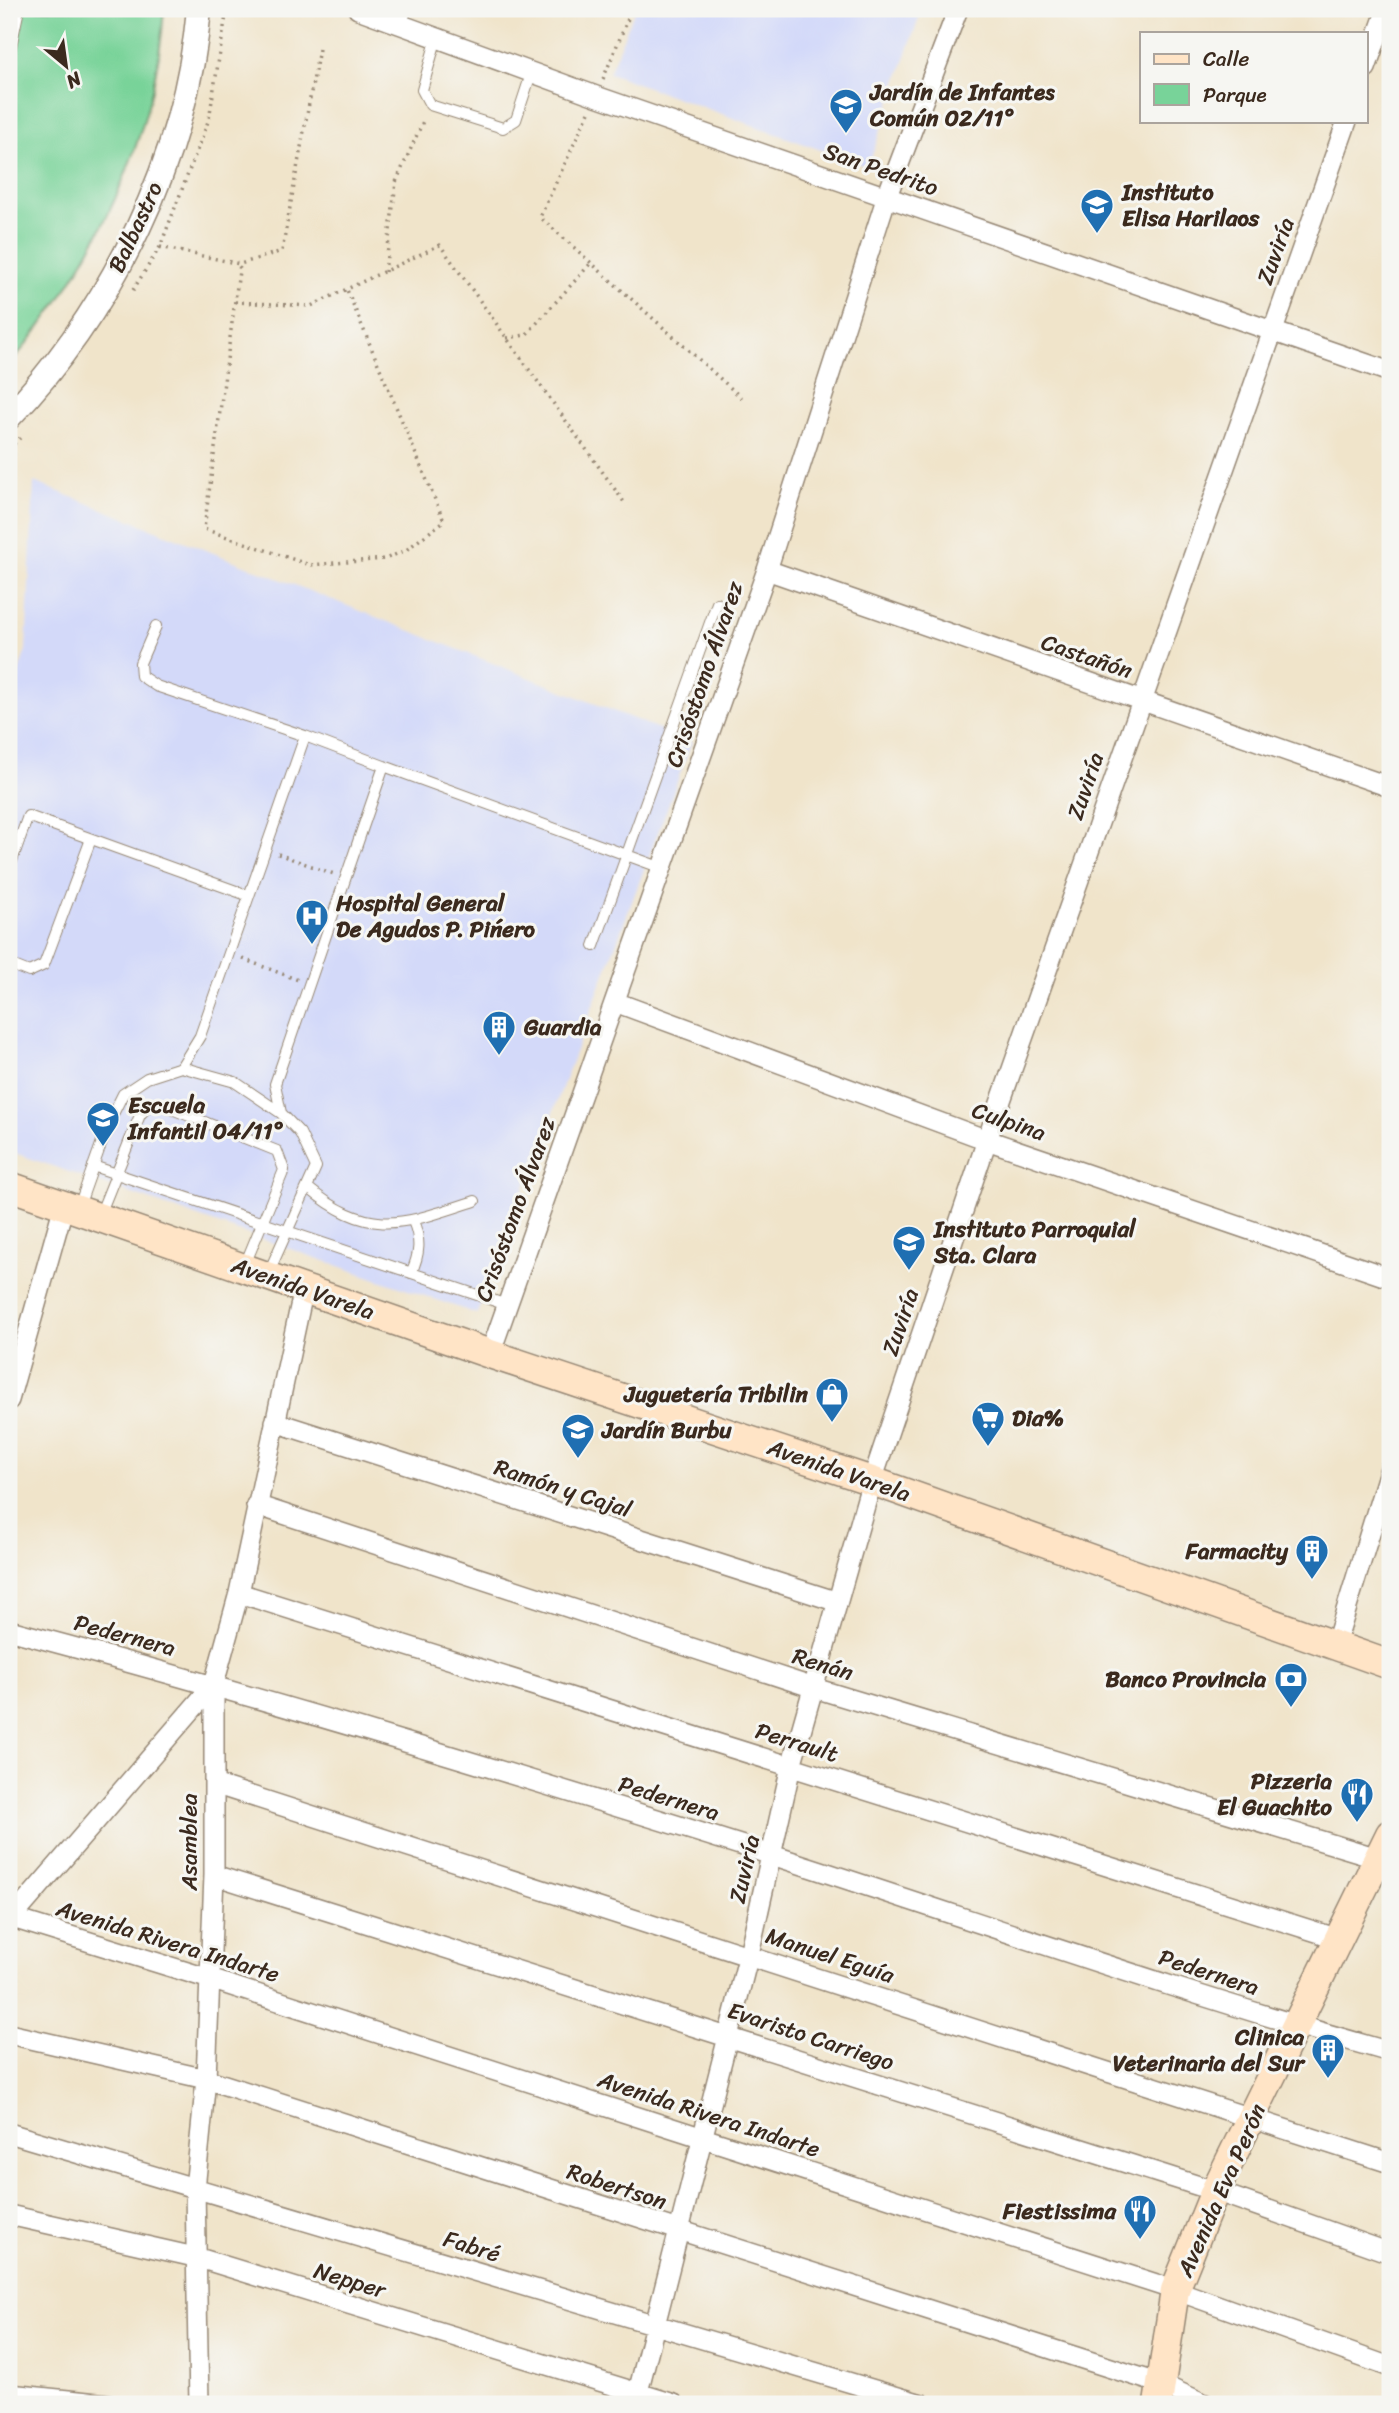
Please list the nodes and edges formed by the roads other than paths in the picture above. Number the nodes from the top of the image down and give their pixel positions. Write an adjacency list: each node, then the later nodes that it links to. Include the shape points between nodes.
1 (19, 9): 8 (lane)
2 (199, 9): 15 (street, Balbastro, via 185,93 139,224 69,345)
3 (358, 9): 6 (street, San Pedrito)
4 (958, 9): 12 (street, Crisóstomo Álvarez)
5 (1387, 9): 9 (street)
6 (404, 16): 7 (street, San Pedrito)
7 (437, 37): 10 (street, San Pedrito); 10 (lane, via 422,90 430,105 503,128 516,120)
8 (9, 56)
9 (1368, 62)
10 (533, 71): 12 (street, San Pedrito)
11 (1347, 122): 13 (street, Zuviría)
12 (887, 196): 13 (street, San Pedrito); 16 (street, Crisóstomo Álvarez)
13 (1273, 330): 14 (street, San Pedrito); 19 (street, Zuviría)
14 (1390, 372)
15 (9, 417)
16 (767, 570): 19 (street, Castañón); 25 (street, Crisóstomo Álvarez)
17 (717, 603): 24 (lane)
18 (156, 626): 20 (lane, via 140,663 141,676 156,686)
19 (1141, 701): 22 (street, Castañón); 33 (street, Zuviría)
20 (306, 736): 21 (lane); 27 (lane)
21 (384, 766): 24 (lane); 32 (lane, via 275,1084)
22 (1390, 787)
23 (91, 839): 26 (lane, via 28,816); 27 (lane); 29 (lane, via 44,965 29,972)
24 (627, 854): 25 (lane); 28 (lane)
25 (662, 868): 30 (street, Crisóstomo Álvarez)
26 (9, 869)
27 (247, 895): 31 (lane, via 200,1036)
28 (594, 946)
29 (9, 964)
30 (615, 1002): 33 (street, Culpina); 47 (street, Crisóstomo Álvarez)
31 (181, 1067): 32 (lane, via 234,1082); 34 (lane, via 146,1079 123,1094)
32 (281, 1113): 37 (lane, via 300,1133 316,1167)
33 (987, 1140): 45 (street, Culpina); 52 (street, Zuviría)
34 (93, 1166): 35 (lane); 39 (lane)
35 (116, 1173): 39 (lane); 41 (lane); 41 (lane, via 140,1115 148,1106 162,1105 277,1151 284,1170)
36 (9, 1186): 39 (main road, Avenida Varela)
37 (307, 1187): 40 (lane, via 333,1209 362,1221); 42 (lane)
38 (475, 1201): 40 (lane)
39 (80, 1210): 43 (main road, Avenida Varela); 49 (street)
40 (413, 1221): 44 (lane, via 419,1247)
41 (263, 1222): 42 (lane); 43 (lane)
42 (288, 1231): 43 (lane); 44 (lane)
43 (256, 1271): 46 (main road, Avenida Varela)
44 (411, 1273): 47 (lane)
45 (1390, 1278)
46 (304, 1289): 48 (main road, Avenida Varela); 50 (street, Asamblea)
47 (507, 1305): 48 (street, Crisóstomo Álvarez)
48 (490, 1354): 52 (main road, Avenida Varela)
49 (9, 1400)
50 (275, 1422): 53 (street, Asamblea); 55 (street, Ramón y Cajal)
51 (1390, 1468): 57 (street)
52 (872, 1480): 55 (street, Zuviría); 57 (main road, Avenida Varela)
53 (256, 1504): 54 (street, Asamblea); 60 (street, Renán)
54 (239, 1593): 59 (street, Asamblea); 61 (street, Perrault)
55 (835, 1601): 60 (street, Zuviría)
56 (9, 1630): 59 (street, Pedernera)
57 (1335, 1646): 58 (main road, Avenida Varela)
58 (1390, 1665)
59 (214, 1684): 62 (street, Asamblea); 64 (street, Pedernera); 66 (street)
60 (811, 1687): 61 (street, Zuviría); 63 (street, Renán)
61 (791, 1766): 64 (street, Zuviría); 67 (street, Perrault)
62 (214, 1784): 65 (street, Asamblea); 68 (street, Manuel Eguía)
63 (1384, 1846): 67 (main road, Avenida Eva Perón)
64 (773, 1856): 68 (street, Zuviría); 70 (street, Pedernera)
65 (214, 1875): 69 (street, Asamblea); 72 (street, Evaristo Carriego)
66 (10, 1918): 69 (street, Avenida Rivera Indarte)
67 (1339, 1939): 70 (main road, Avenida Eva Perón)
68 (749, 1954): 72 (street, Zuviría); 75 (street, Manuel Eguía)
69 (210, 1979): 74 (street, Asamblea); 77 (street, Avenida Rivera Indarte)
70 (1298, 2026): 73 (street, Pedernera); 75 (main road, Avenida Eva Perón)
71 (9, 2034): 74 (street, Robertson)
72 (729, 2035): 77 (street, Zuviría); 80 (street, Evaristo Carriego)
73 (1390, 2052)
74 (206, 2080): 79 (street, Asamblea); 82 (street, Robertson)
75 (1253, 2117): 78 (street, Manuel Eguía); 80 (main road, Avenida Eva Perón)
76 (9, 2133): 79 (street, Fabré)
77 (703, 2137): 82 (street, Zuviría); 85 (street, Avenida Rivera Indarte)
78 (1390, 2164)
79 (195, 2189): 84 (street, Asamblea); 86 (street, Fabré)
80 (1215, 2191): 83 (street, Evaristo Carriego); 85 (main road, Avenida Eva Perón)
81 (9, 2214): 84 (street, Nepper)
82 (677, 2231): 86 (street, Zuviría); 89 (street, Robertson)
83 (1390, 2253)
84 (199, 2258): 90 (street, Nepper); 92 (street, Asamblea)
85 (1175, 2290): 87 (street, Avenida Rivera Indarte); 89 (main road, Avenida Eva Perón)
86 (653, 2326): 90 (street, Zuviría); 94 (street, Fabré)
87 (1390, 2367)
88 (9, 2394): 91 (street)
89 (1159, 2394): 95 (street, Robertson)
90 (636, 2399): 93 (street, Nepper)
91 (108, 2404)
92 (199, 2404)
93 (674, 2404)
94 (922, 2404)
95 (1205, 2404)

